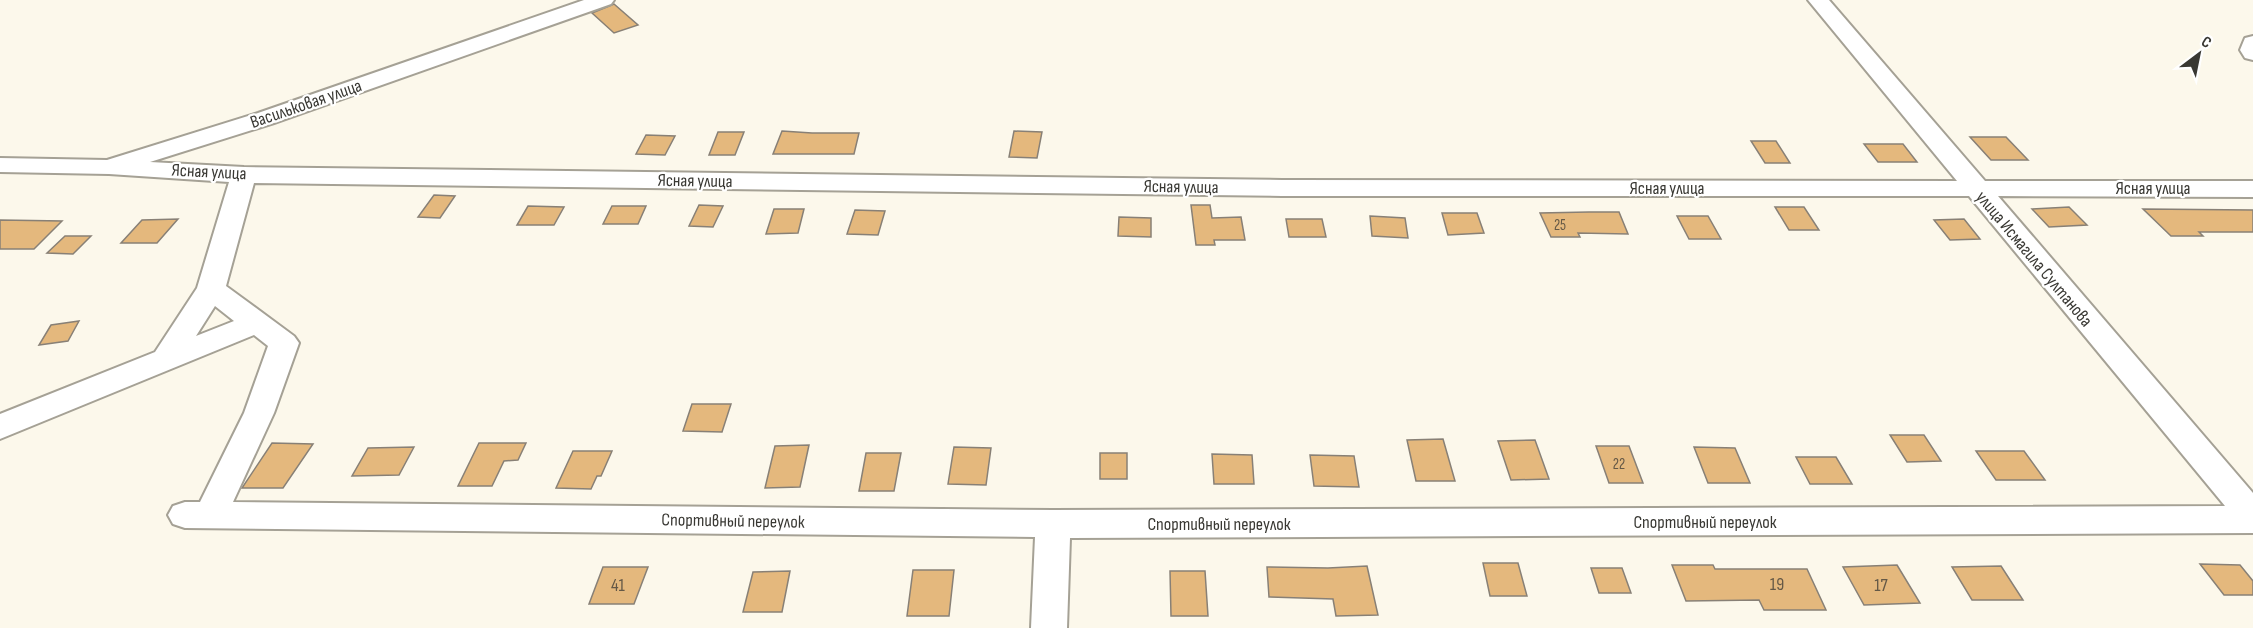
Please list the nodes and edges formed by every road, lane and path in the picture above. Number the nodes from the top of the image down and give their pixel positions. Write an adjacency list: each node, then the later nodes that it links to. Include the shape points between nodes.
1 (604, 0): 6 (street, Васильковая улица, via 266,118)
2 (1818, 0): 8 (street, улица Исмагила Султанова)
3 (2253, 43): 4 (street)
4 (2253, 53)
5 (0, 165): 6 (street, Васильковая улица)
6 (110, 167): 7 (street, Ясная улица)
7 (244, 175): 8 (street, Ясная улица, via 1281,188); 10 (street)
8 (1974, 187): 9 (street, Ясная улица); 14 (street, улица Исмагила Султанова)
9 (2253, 189)
10 (211, 289): 11 (street); 12 (street)
11 (256, 323): 12 (street); 15 (street, Спортивный переулок, via 284,343 259,413 198,515)
12 (165, 361): 13 (street)
13 (0, 427)
14 (2253, 518): 15 (street, Спортивный переулок)
15 (1053, 524): 16 (street)
16 (1049, 628)

